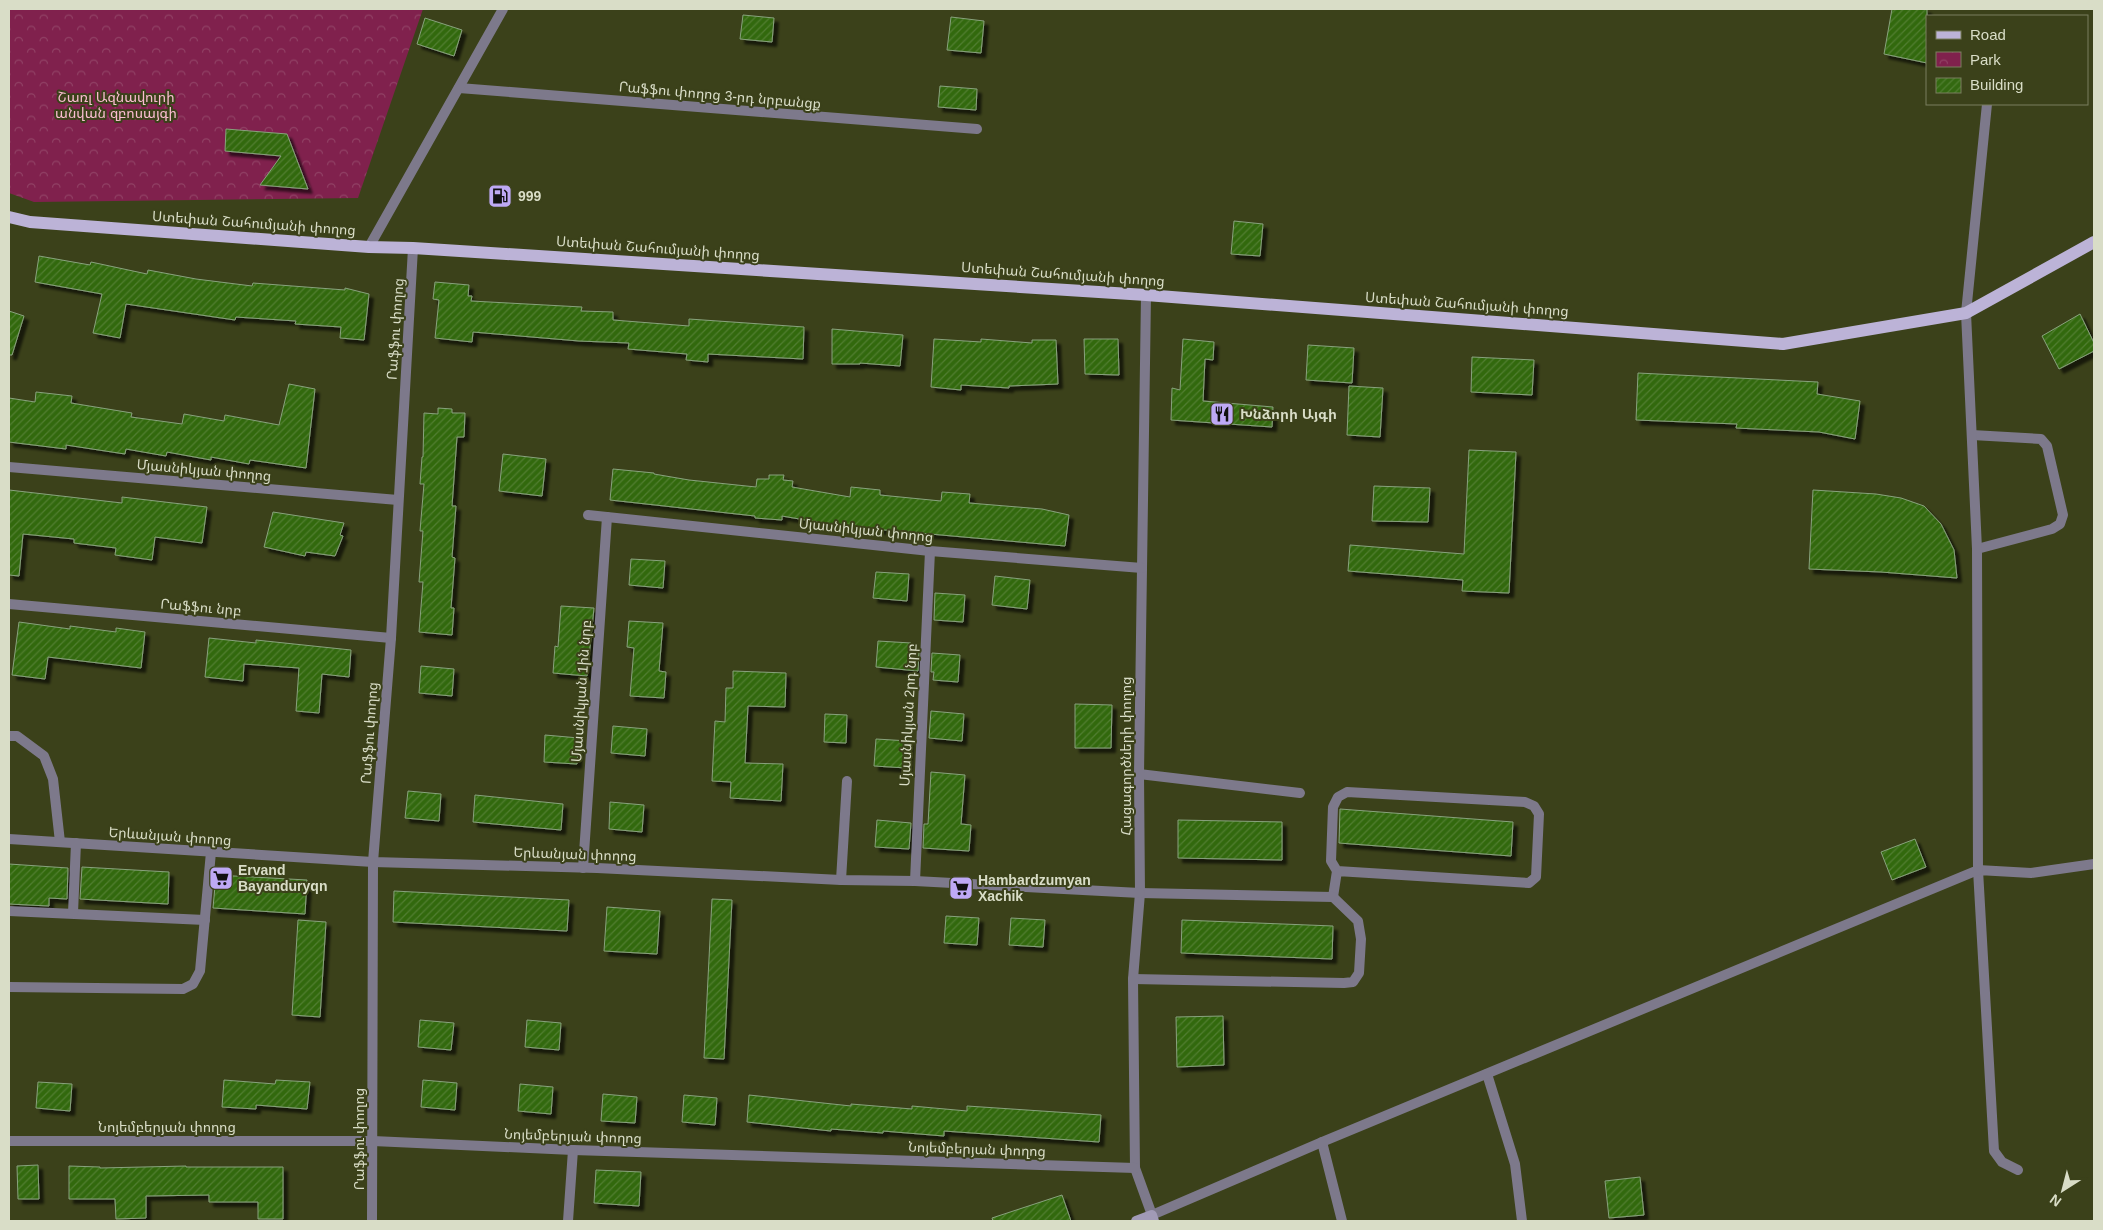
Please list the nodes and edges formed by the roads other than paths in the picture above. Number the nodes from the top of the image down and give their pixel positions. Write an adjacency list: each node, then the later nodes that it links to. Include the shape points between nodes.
1 (503, 9): 2 (street)
2 (460, 88): 4 (street, Րաֆֆու փողոց 3-րդ նրբանցք); 7 (street)
3 (1986, 105): 10 (street)
4 (977, 129)
5 (9, 218): 7 (main road, Ստեփան Շահումյանի փողոց)
6 (2094, 242): 10 (main road, Ստեփան Շահումյանի փողոց)
7 (369, 247): 8 (main road, Ստեփան Շահումյանի փողոց)
8 (413, 248): 9 (main road, Ստեփան Շահումյանի փողոց); 13 (street, Րաֆֆու փողոց)
9 (1146, 294): 10 (main road, Ստեփան Շահումյանի փողոց, via 1783,344); 18 (street, Հացագործների փողոց)
10 (1966, 313): 11 (street)
11 (1972, 435): 16 (street); 16 (street, via 2041,439 2047,446 2063,516 2060,524 2052,529)
12 (9, 467): 13 (street, Մյասնիկյան փողոց)
13 (398, 500): 20 (street, Րաֆֆու փողոց)
14 (588, 515): 15 (street, Մյասնիկյան փողոց)
15 (607, 516): 17 (street, Մյասնիկյան փողոց); 31 (street, Մյասնիկյան 1ին նրբ)
16 (1977, 549): 32 (street)
17 (930, 551): 18 (street, Մյասնիկյան փողոց); 35 (street, Մյասնիկյան 2րդ նրբ)
18 (1142, 568): 22 (street, Հացագործների փողոց)
19 (9, 604): 20 (street, Րաֆֆու նրբ)
20 (391, 638): 29 (street, Րաֆֆու փողոց)
21 (9, 736): 26 (street, via 18,736 44,756 53,779)
22 (1139, 774): 24 (street); 36 (street, Հացագործների փողոց)
23 (846, 781): 34 (street)
24 (1300, 793)
25 (9, 838): 26 (street, Երևանյան փողոց)
26 (60, 842): 27 (street, Երևանյան փողոց)
27 (76, 843): 28 (street, Երևանյան փողոց); 39 (street)
28 (211, 852): 29 (street, Երևանյան փողոց); 40 (street)
29 (373, 862): 31 (street, Երևանյան փողոց); 45 (street, Րաֆֆու փողոց)
30 (2094, 864): 32 (street, via 2031,873)
31 (583, 868): 34 (street, Երևանյան փողոց)
32 (1978, 870): 43 (street); 49 (street, via 1994,1150 2002,1162)
33 (1337, 871): 33 (street, via 1529,883 1536,876 1539,814 1534,806 1525,802 1347,792 1338,797 1333,807 1330,861); 37 (street)
34 (841, 880): 35 (street, Երևանյան փողոց)
35 (915, 881): 36 (street, Երևանյան փողոց)
36 (1140, 893): 37 (street, Երևանյան փողոց); 41 (street, Հացագործների փողոց)
37 (1333, 897): 41 (street, via 1358,921 1361,939 1359,973 1353,982)
38 (9, 911): 39 (street)
39 (73, 913): 40 (street)
40 (205, 920): 42 (street, via 200,971 193,984 183,990)
41 (1134, 979): 48 (street, Հացագործների փողոց)
42 (9, 986)
43 (1486, 1074): 46 (street); 55 (street, via 1515,1164)
44 (9, 1141): 45 (street, Նոյեմբերյան փողոց)
45 (373, 1141): 47 (street, Նոյեմբերյան փողոց); 51 (street, Րաֆֆու փողոց)
46 (1322, 1142): 50 (street); 54 (street)
47 (573, 1150): 48 (street, Նոյեմբերյան փողոց); 52 (street)
48 (1135, 1168): 50 (street, Հացագործների փողոց)
49 (2018, 1170)
50 (1153, 1218): 53 (street)
51 (372, 1221)
52 (568, 1221)
53 (1136, 1221)
54 (1342, 1221)
55 (1522, 1221)

